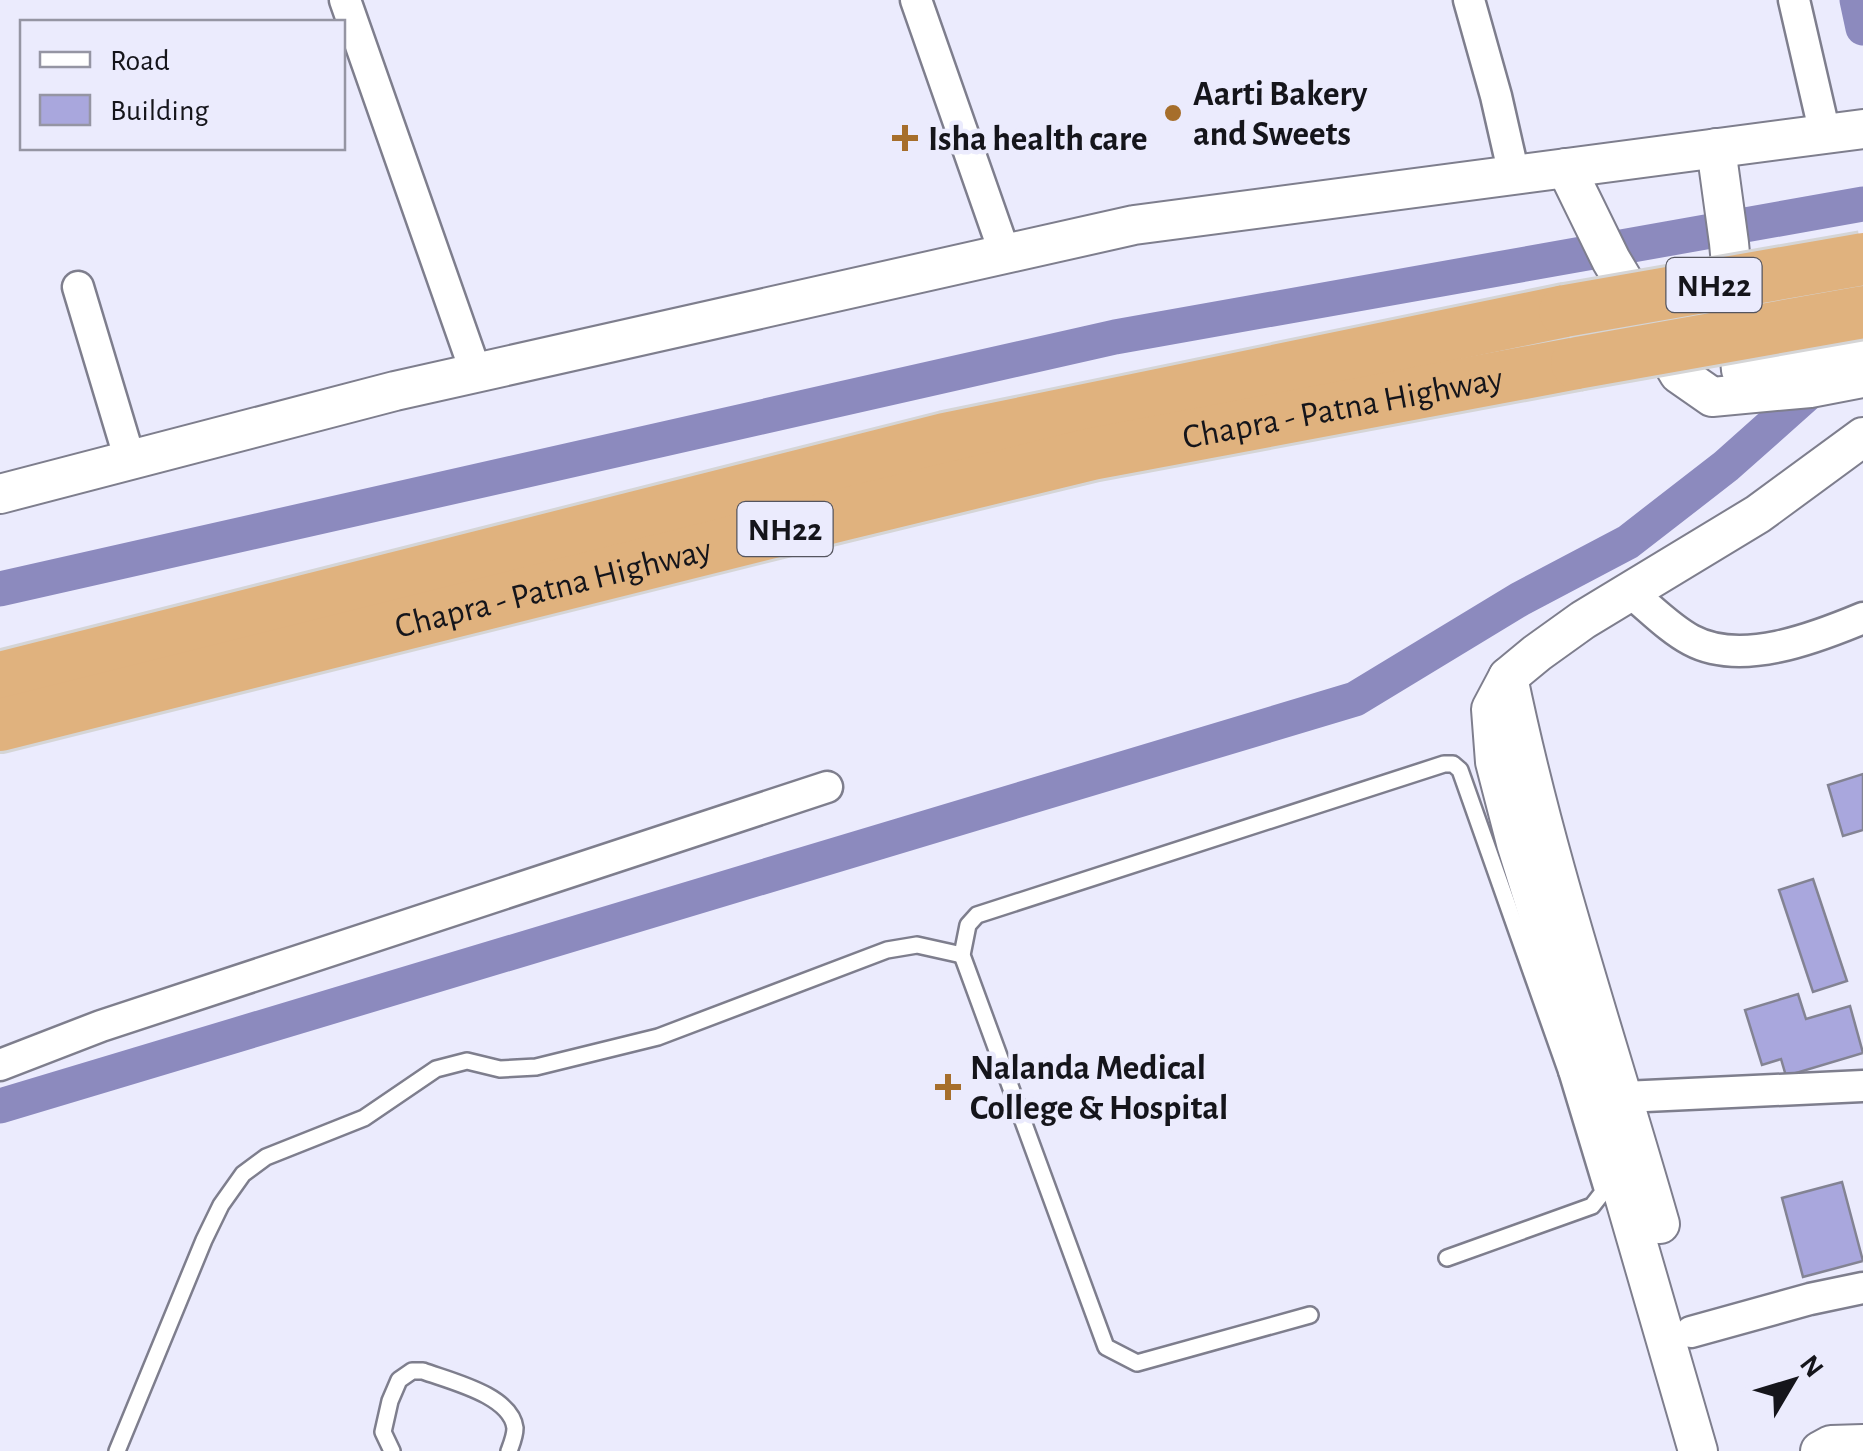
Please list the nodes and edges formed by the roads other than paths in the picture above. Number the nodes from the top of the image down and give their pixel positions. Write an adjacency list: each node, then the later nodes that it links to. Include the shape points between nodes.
1 (346, 0): 15 (street)
2 (916, 0): 9 (street)
3 (1470, 0): 8 (street)
4 (1794, 0): 5 (street)
5 (1846, 131): 6 (street)
6 (1716, 148): 7 (street); 16 (street, via 1741,370)
7 (1566, 168): 8 (street); 16 (street, via 1679,374 1712,397)
8 (1514, 175): 9 (street, via 1134,225)
9 (1005, 254): 15 (street)
10 (1863, 260): 12 (highway, NH22, bridge)
11 (78, 287): 18 (street)
12 (1552, 314): 14 (highway); 23 (highway, Chapra - Patna Highway / NH22, via 945,439)
13 (1860, 356): 14 (highway, NH22, bridge); 16 (street)
14 (1562, 366): 24 (highway, Chapra - Patna Highway / NH22, via 1092,454)
15 (476, 373): 18 (street)
16 (1802, 376)
17 (1863, 437): 20 (street, via 1758,514)
18 (130, 460): 19 (street)
19 (0, 494)
20 (1630, 592): 21 (street, via 1689,639 1714,650 1778,647); 22 (street)
21 (1863, 618)
22 (1508, 677): 28 (street, via 1491,709 1494,762); 30 (street, via 1568,915)
23 (0, 678)
24 (0, 726)
25 (827, 787): 27 (street)
26 (962, 956): 28 (lane, via 968,925 978,915 1453,764); 33 (lane, via 1106,1348 1137,1363); 36 (lane, via 917,945 887,950 658,1037 536,1067 500,1069 467,1061 436,1069 364,1118 266,1157 243,1174 221,1205)
27 (0, 1065)
28 (1576, 1069): 31 (lane, via 1603,1192 1592,1206); 39 (street)
29 (1863, 1086): 30 (street)
30 (1624, 1097): 34 (street)
31 (1448, 1258)
32 (1863, 1288): 34 (street)
33 (1310, 1315)
34 (1691, 1332): 40 (street)
35 (1863, 1444): 41 (street)
36 (117, 1451)
37 (392, 1451): 38 (lane, via 383,1432 390,1401 412,1370 504,1406 516,1432)
38 (509, 1451)
39 (1698, 1451)
40 (1722, 1451)
41 (1820, 1451)

